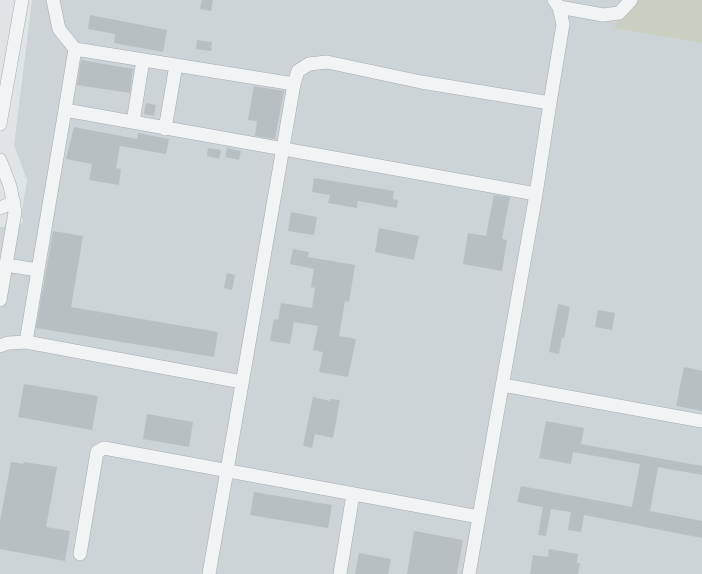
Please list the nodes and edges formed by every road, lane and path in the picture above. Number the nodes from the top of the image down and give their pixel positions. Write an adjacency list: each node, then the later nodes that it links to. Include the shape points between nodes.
1 (22, 0): 12 (lane)
2 (53, 0): 5 (lane, via 59,29)
3 (631, 0): 4 (lane, via 619,13 603,15)
4 (557, 3): 9 (lane, via 563,24)
5 (75, 49): 6 (lane); 10 (lane)
6 (143, 60): 7 (lane); 11 (lane)
7 (176, 65): 8 (lane); 13 (lane)
8 (294, 84): 9 (lane, via 298,71 309,64 327,62 428,83); 14 (lane)
9 (550, 103): 16 (lane)
10 (64, 110): 11 (lane); 20 (lane)
11 (133, 122): 13 (lane)
12 (0, 124)
13 (165, 129): 14 (lane)
14 (282, 150): 16 (lane); 24 (lane)
15 (0, 160): 17 (lane)
16 (536, 194): 25 (lane)
17 (14, 202): 18 (lane); 19 (lane)
18 (0, 208)
19 (6, 265): 20 (lane); 21 (lane)
20 (38, 270): 22 (lane)
21 (0, 300)
22 (26, 342): 23 (lane); 24 (lane)
23 (0, 346)
24 (242, 382): 27 (lane)
25 (503, 385): 26 (lane); 29 (lane)
26 (702, 420)
27 (227, 470): 28 (lane); 30 (lane, via 104,448 98,452); 31 (lane)
28 (353, 494): 29 (lane); 32 (lane)
29 (479, 517): 33 (lane)
30 (80, 554)
31 (209, 574)
32 (340, 574)
33 (469, 574)

